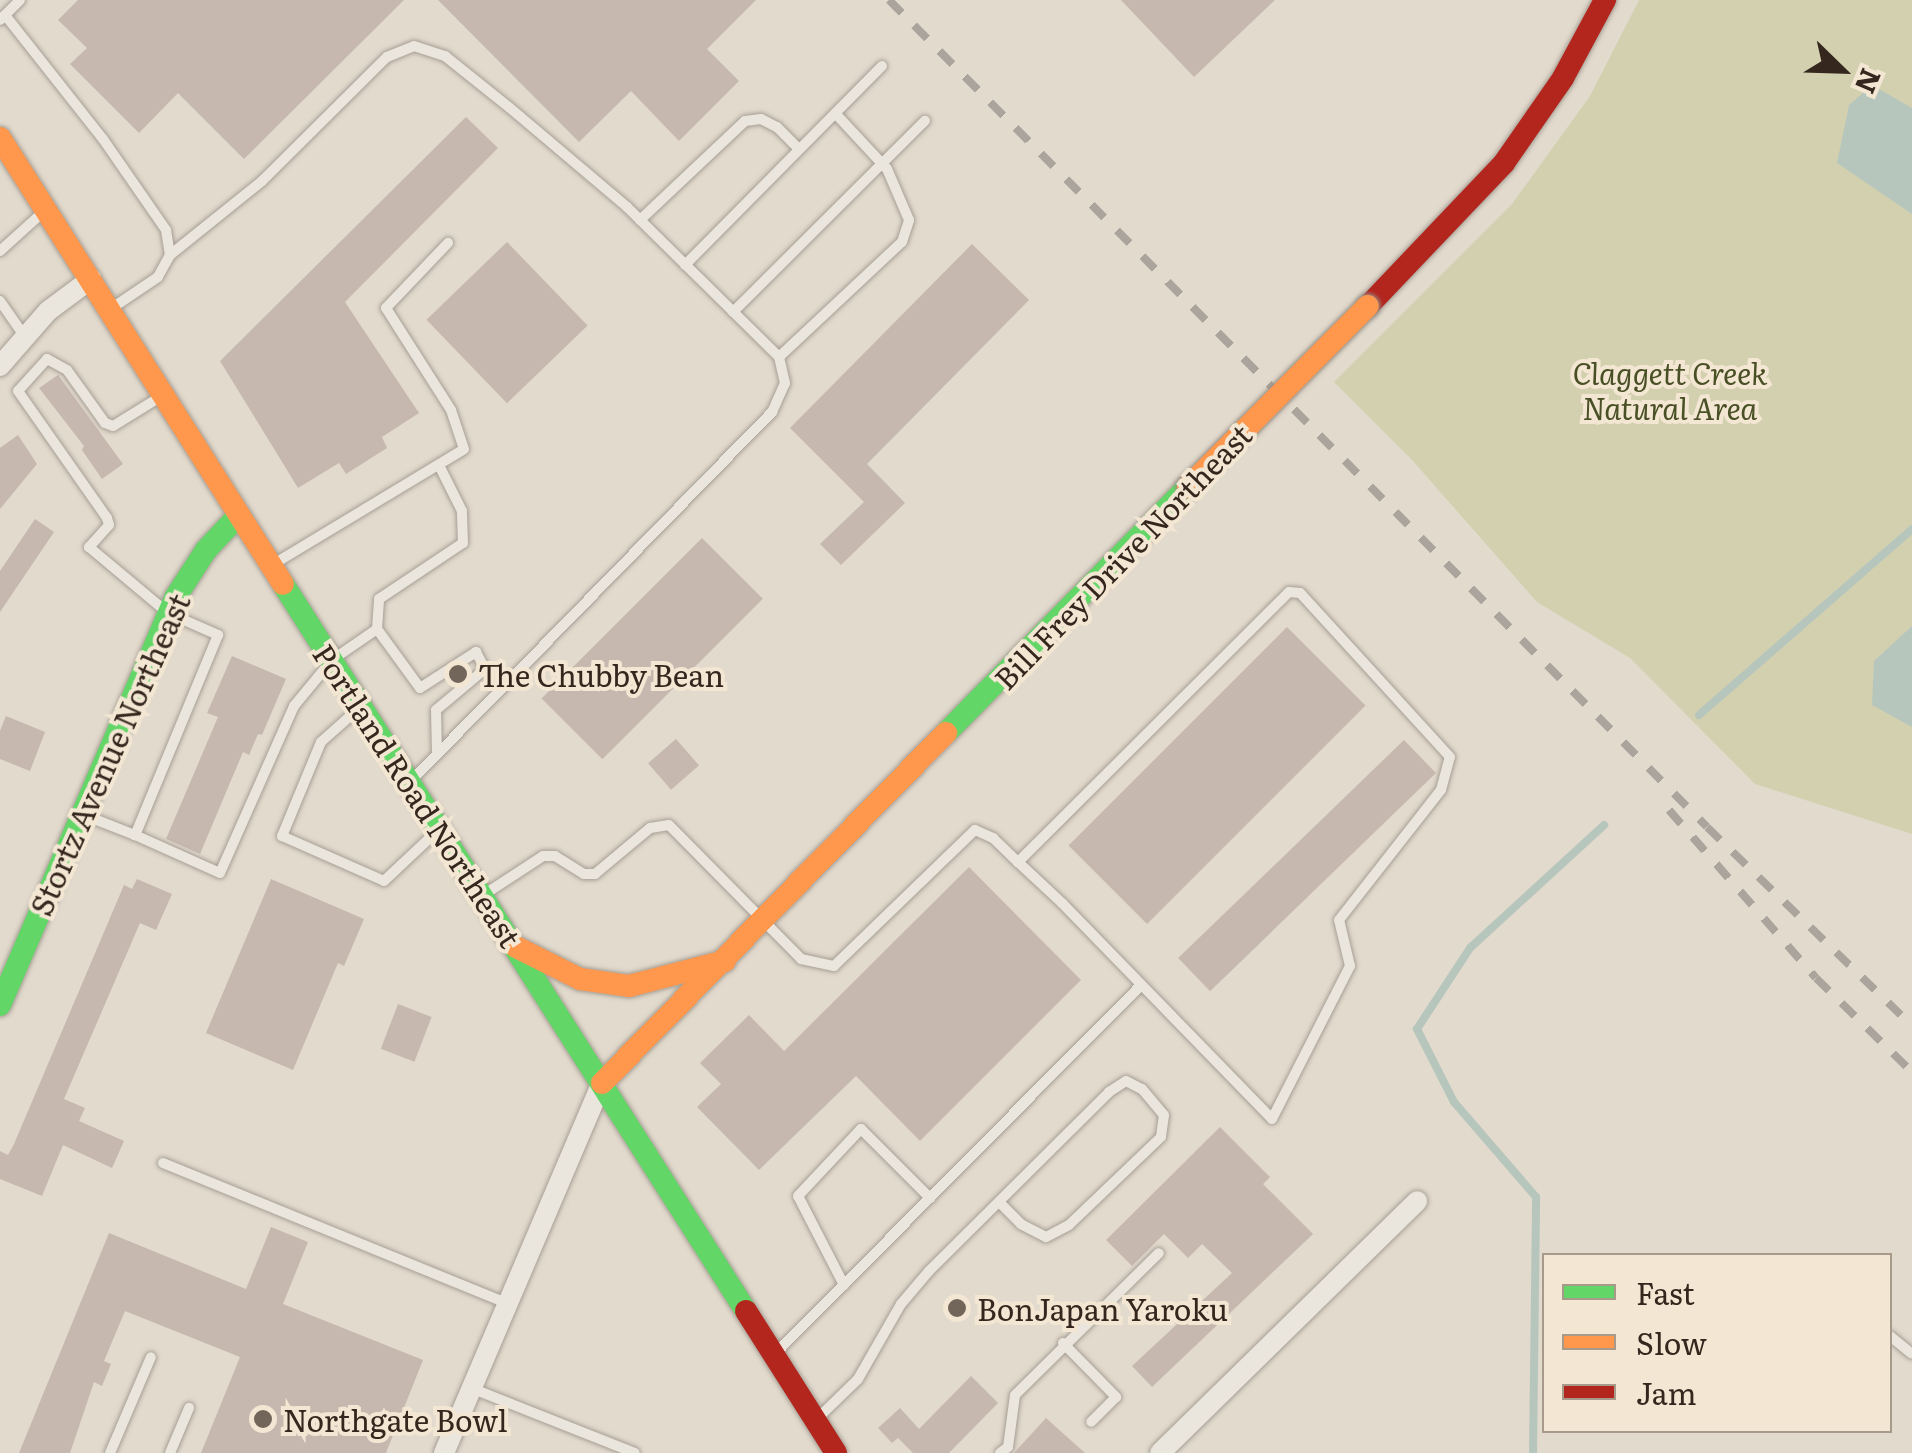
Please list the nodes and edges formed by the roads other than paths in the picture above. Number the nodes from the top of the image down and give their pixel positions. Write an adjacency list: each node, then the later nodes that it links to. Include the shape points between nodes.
1 (20, 0): 3 (lane)
2 (1605, 0): 39 (street, Bill Frey Drive Northeast, bridge, via 1563,78 1504,163)
3 (3, 18): 14 (lane, via 103,139 166,230)
4 (882, 66): 5 (lane)
5 (835, 113): 8 (lane); 9 (lane)
6 (926, 120): 9 (lane)
7 (0, 138): 10 (street, Portland Road Northeast)
8 (800, 150): 11 (lane, via 761,119 746,122); 15 (lane)
9 (882, 163): 19 (lane); 21 (lane, via 909,220 902,242)
10 (46, 210): 13 (lane); 16 (street, Portland Road Northeast)
11 (640, 220): 14 (lane, via 445,56 414,46 388,56 262,181); 15 (lane)
12 (448, 242): 25 (lane, via 386,308 452,410 464,449)
13 (0, 250)
14 (170, 255): 18 (lane, via 158,276)
15 (685, 265): 19 (lane)
16 (91, 280): 18 (street, Portland Road Northeast); 20 (street)
17 (0, 301): 20 (lane)
18 (110, 310): 24 (street, Portland Road Northeast)
19 (734, 312): 21 (lane)
20 (25, 337): 22 (street)
21 (779, 357): 32 (lane, via 785,383 772,412)
22 (5, 361): 23 (lane)
23 (24, 381): 24 (lane, via 47,359 56,360 112,426); 28 (lane, via 19,396 107,518 109,525 90,547)
24 (162, 396): 26 (street, Portland Road Northeast)
25 (439, 465): 27 (lane); 29 (lane, via 462,510 463,543 380,599)
26 (240, 515): 27 (street, Portland Road Northeast); 28 (street, Stortz Avenue Northeast, via 206,550)
27 (272, 565): 30 (street, Portland Road Northeast)
28 (168, 613): 34 (street, Stortz Avenue Northeast); 36 (lane, via 218,635)
29 (376, 629): 30 (lane); 32 (lane, via 420,688 476,652 486,669 436,710)
30 (332, 660): 31 (street, Portland Road Northeast); 36 (lane, via 294,706 220,874)
31 (361, 706): 33 (street, Portland Road Northeast); 35 (lane, via 321,742 282,836 384,880)
32 (437, 754): 33 (lane)
33 (410, 782): 35 (street, Portland Road Northeast)
34 (82, 814): 36 (lane); 43 (street, Stortz Avenue Northeast)
35 (440, 829): 38 (street, Portland Road Northeast)
36 (134, 835)
37 (1018, 862): 39 (lane, via 975,830 834,966 801,958); 42 (lane); 42 (lane, via 1289,592 1300,593 1450,757 1442,790 1339,920 1350,966 1272,1119)
38 (482, 896): 39 (lane, via 543,856 595,874 658,823 681,834); 40 (street, Portland Road Northeast)
39 (762, 924): 41 (street, Bill Frey Drive Northeast)
40 (514, 946): 41 (street, via 580,978 629,986); 44 (street, Portland Road Northeast)
41 (725, 960): 44 (street, Bill Frey Drive Northeast)
42 (1141, 984): 46 (lane)
43 (0, 1005)
44 (602, 1084): 51 (street); 55 (street, Portland Road Northeast)
45 (163, 1163): 51 (lane)
46 (930, 1198): 50 (lane); 50 (lane, via 861,1130 798,1196)
47 (1417, 1201): 67 (street)
48 (999, 1202): 48 (lane, via 1046,1237 1069,1225 1161,1137 1164,1115 1126,1081); 59 (lane, via 901,1304 858,1379)
49 (1159, 1253): 53 (lane)
50 (844, 1285): 55 (lane)
51 (506, 1303): 57 (street)
52 (1892, 1338): 54 (lane)
53 (1063, 1343): 60 (lane, via 1116,1398); 61 (lane, via 1015,1395)
54 (1912, 1354)
55 (774, 1355): 59 (street, Portland Road Northeast)
56 (151, 1356): 62 (lane)
57 (471, 1388): 64 (street); 65 (lane)
58 (189, 1408): 63 (lane)
59 (816, 1420): 66 (street, Portland Road Northeast)
60 (1090, 1422)
61 (1007, 1451)
62 (110, 1453)
63 (170, 1453)
64 (444, 1453)
65 (635, 1453)
66 (836, 1453)
67 (1160, 1453)

